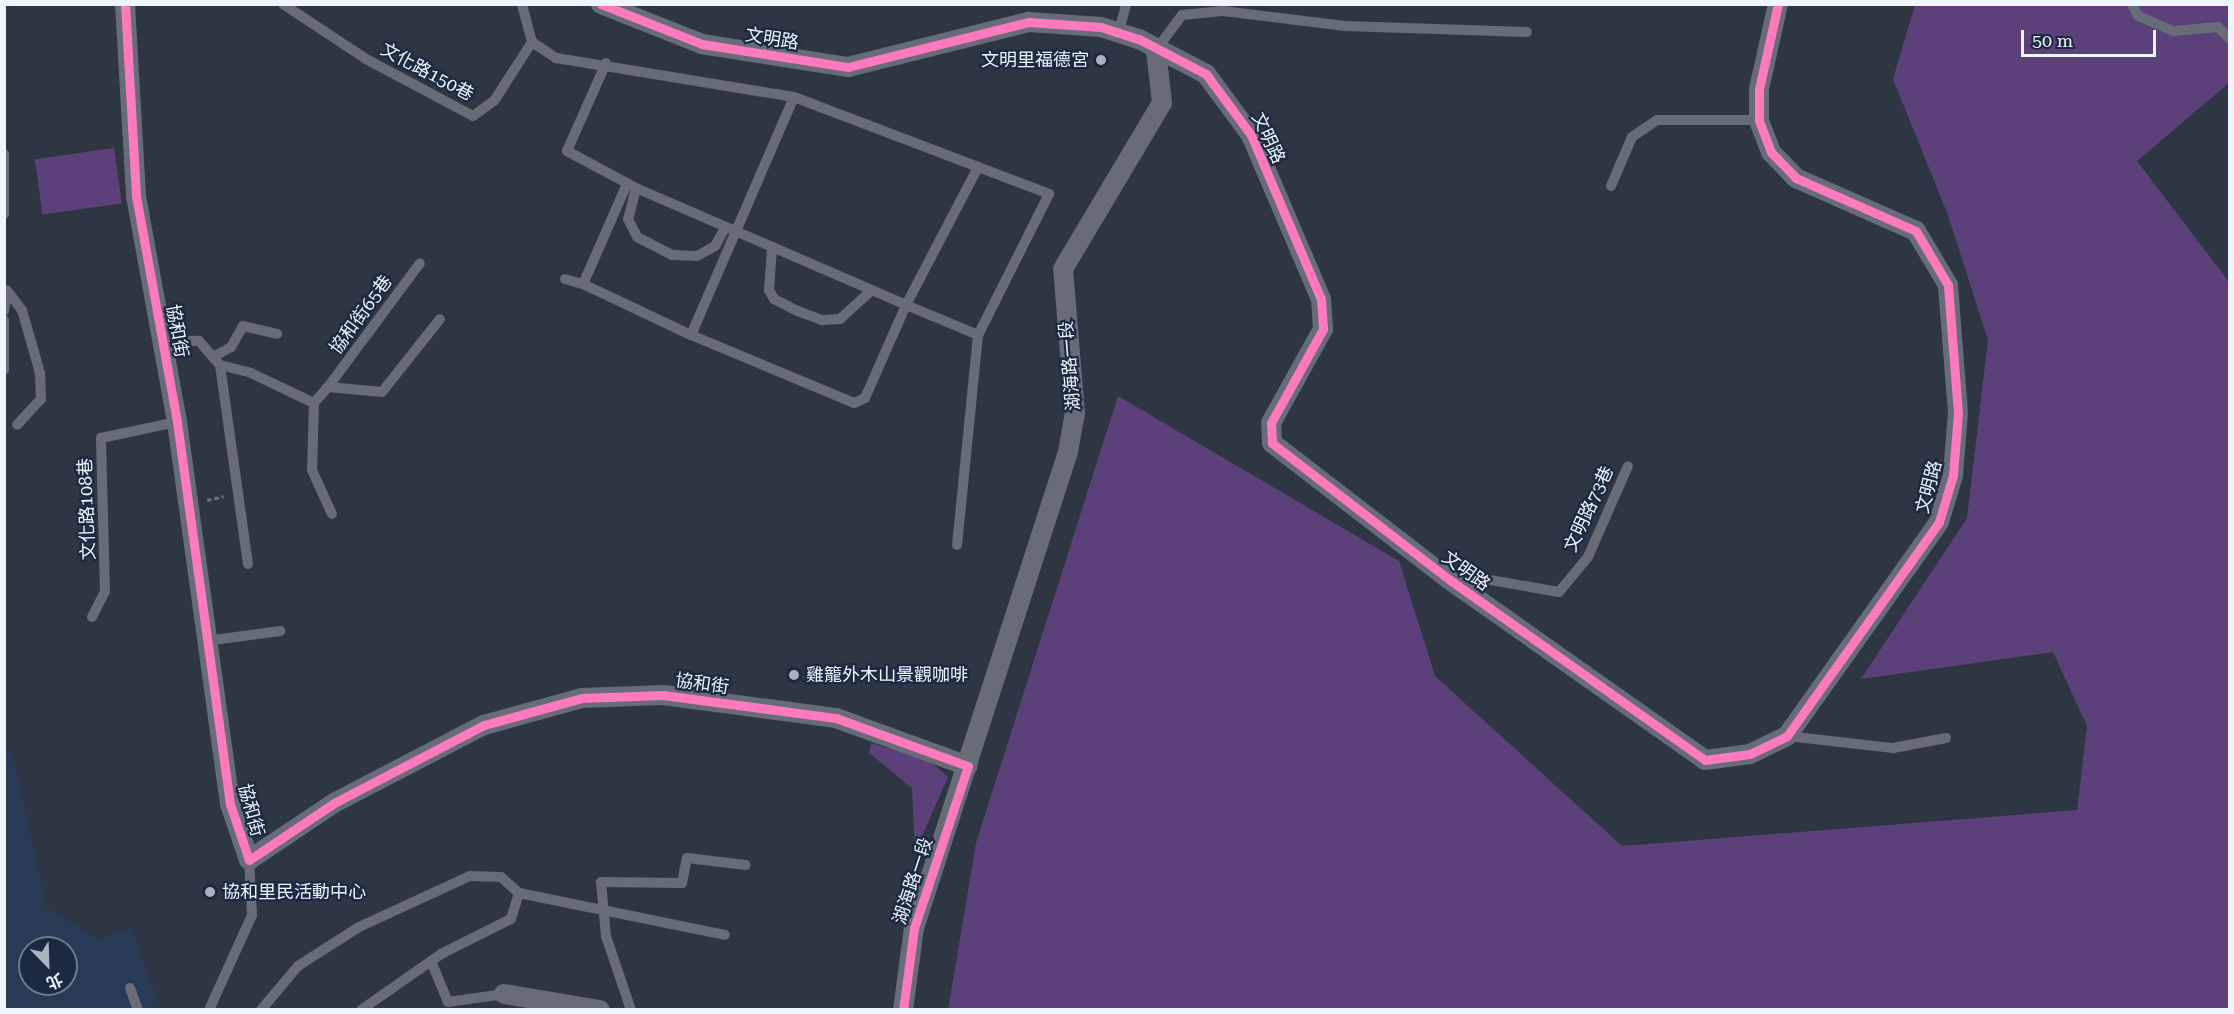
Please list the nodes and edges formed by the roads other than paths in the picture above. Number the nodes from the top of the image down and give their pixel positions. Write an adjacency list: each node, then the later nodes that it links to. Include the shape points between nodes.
1 (125, 4): 36 (street, 協和街, via 136,196)
2 (283, 4): 12 (lane, 文化路150巷, via 366,59 473,116 494,101)
3 (522, 4): 12 (lane)
4 (601, 4): 9 (street, 文明路, via 702,44 848,67 1029,22)
5 (1126, 4): 9 (lane)
6 (1778, 4): 16 (street, 文明路, via 1759,89)
7 (2132, 4): 11 (lane, via 2138,16 2174,31 2218,27)
8 (1183, 10): 10 (lane, via 1345,26); 13 (lane)
9 (1119, 31): 13 (street, 文明路)
10 (1527, 32)
11 (2229, 39)
12 (532, 42): 14 (lane, via 556,58)
13 (1156, 50): 47 (street, 文明路, via 1206,74 1238,112 1321,299 1323,330 1271,423 1272,443); 53 (street, 湖海路一段, via 1162,103 1119,183 1077,239 1063,269 1075,414 1070,443)
14 (606, 63): 15 (lane); 19 (lane, via 567,151)
15 (794, 97): 18 (lane); 22 (lane)
16 (1759, 120): 20 (lane, via 1657,120 1632,137); 51 (street, 文明路, via 1771,152 1796,178 1916,231 1936,258 1948,285 1958,413 1953,475 1939,522)
17 (4, 153): 21 (lane)
18 (978, 167): 29 (lane); 35 (lane, via 1049,194)
19 (632, 186): 22 (lane); 22 (lane, via 628,219 637,237 672,255 697,256 716,246); 26 (lane)
20 (1611, 186)
21 (4, 214)
22 (728, 229): 23 (lane); 34 (lane)
23 (772, 248): 28 (lane); 28 (lane, via 769,290 774,299 798,311 822,320 840,318)
24 (420, 263): 39 (lane, 協和街65巷)
25 (566, 279): 26 (lane)
26 (583, 284): 34 (lane)
27 (7, 290): 30 (lane); 42 (lane, via 22,310 40,373 41,399)
28 (872, 290): 29 (lane)
29 (906, 305): 34 (lane, via 864,398 854,403); 35 (lane)
30 (4, 311)
31 (440, 319): 39 (lane, via 382,392)
32 (4, 320): 38 (lane)
33 (277, 334): 37 (lane, via 243,326 231,347)
34 (691, 334)
35 (978, 335): 45 (lane)
36 (162, 342): 37 (lane, 協和街, via 199,341); 41 (street, 協和街)
37 (216, 361): 40 (lane); 46 (lane)
38 (4, 370)
39 (328, 387): 40 (lane, 協和街65巷)
40 (314, 403): 44 (lane, via 312,470)
41 (177, 422): 48 (lane, 文化路108巷, via 100,438 105,592); 50 (street, 協和街, via 184,506)
42 (17, 425)
43 (1628, 466): 47 (lane, 文明路73巷, via 1588,557 1559,592 1467,576)
44 (332, 514)
45 (957, 544)
46 (248, 564)
47 (1450, 580): 51 (street, 文明路, via 1705,760 1750,754)
48 (92, 617)
49 (280, 631): 50 (lane)
50 (206, 641): 54 (street, 協和街, via 230,804)
51 (1787, 736): 52 (lane, via 1893,748)
52 (1946, 738)
53 (968, 766): 54 (street, 協和街, via 836,718 663,696 582,698 484,725 334,803); 68 (street, 湖海路一段, via 914,928)
54 (249, 860): 63 (lane, 協和街, via 252,915)
55 (746, 865): 57 (lane, via 687,858 682,883 601,882)
56 (519, 893): 57 (lane); 59 (lane, via 511,919); 64 (lane, via 501,877 460,880 359,927 298,966)
57 (601, 911): 58 (lane); 67 (lane)
58 (725, 935)
59 (431, 961): 61 (lane, via 448,1002); 65 (lane)
60 (130, 988): 62 (lane)
61 (504, 994): 66 (street)
62 (138, 1010)
63 (209, 1010)
64 (261, 1010)
65 (361, 1010)
66 (600, 1010)
67 (631, 1010)
68 (903, 1010)

